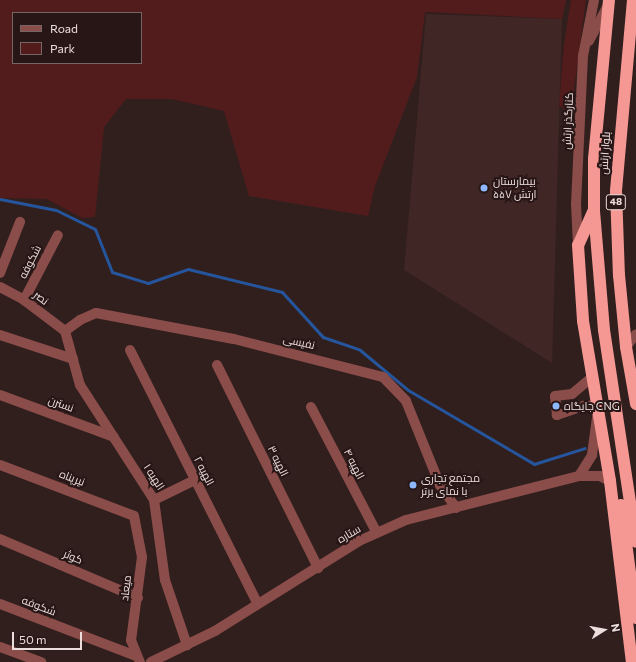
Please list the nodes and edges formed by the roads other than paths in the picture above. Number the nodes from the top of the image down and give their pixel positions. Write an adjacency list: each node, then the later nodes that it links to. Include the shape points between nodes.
1 (594, 0): 4 (street, کنارگذر ارتش)
2 (608, 3): 4 (street); 5 (highway, بلوار ارتش / 48, via 594,158)
3 (634, 3): 15 (highway, بلوار ارتش / 48, via 616,191 619,275)
4 (584, 50): 8 (street, کنارگذر ارتش, via 576,204)
5 (594, 211): 8 (highway); 24 (highway, بلوار ارتش / 48, via 598,276 611,382)
6 (20, 222): 9 (street)
7 (58, 235): 11 (street, شکوفه)
8 (578, 245): 19 (highway, via 583,321)
9 (0, 273)
10 (0, 287): 11 (street, نصر)
11 (24, 300): 12 (street, نصر)
12 (65, 331): 17 (street, الهیه ۱); 31 (street, نفیسی, via 96,313 234,339 383,377 406,401 440,485)
13 (636, 334): 15 (street)
14 (0, 335): 17 (street)
15 (631, 346): 21 (highway, بلوار ارتش / 48)
16 (130, 350): 28 (street, الهیه ۲)
17 (73, 359): 25 (street, الهیه ۱, via 80,385)
18 (217, 365): 36 (street, الهیه ۳)
19 (592, 377): 23 (highway); 23 (street, via 572,394 555,396 557,416 586,405)
20 (0, 395): 25 (street, نسترن)
21 (636, 404)
22 (311, 406): 33 (street, الهیه ۴)
23 (598, 410): 27 (street, via 592,454); 29 (highway)
24 (619, 424): 35 (highway); 40 (highway, 48, via 616,462)
25 (114, 437): 30 (street, الهیه ۱)
26 (0, 465): 32 (street, نیرپناه)
27 (579, 476): 29 (street, ستاره, via 600,476); 31 (street, ستاره)
28 (195, 480): 30 (street); 38 (street, الهیه ۲)
29 (610, 481): 46 (highway)
30 (154, 500): 41 (street, الهیه ۱, via 165,580)
31 (456, 508): 33 (street, ستاره, via 406,520)
32 (134, 516): 37 (street, میعاد, via 142,557)
33 (377, 533): 36 (street, ستاره, via 359,541)
34 (0, 539): 37 (street, کوثر)
35 (636, 542)
36 (318, 568): 38 (street, ستاره)
37 (138, 598): 43 (street, میعاد, via 131,640)
38 (257, 603): 41 (street, ستاره, via 215,631)
39 (0, 604): 43 (street, شکوفه)
40 (636, 618)
41 (187, 645): 44 (street, ستاره)
42 (0, 647): 45 (street)
43 (138, 659)
44 (154, 661)
45 (41, 662)
46 (632, 662)

